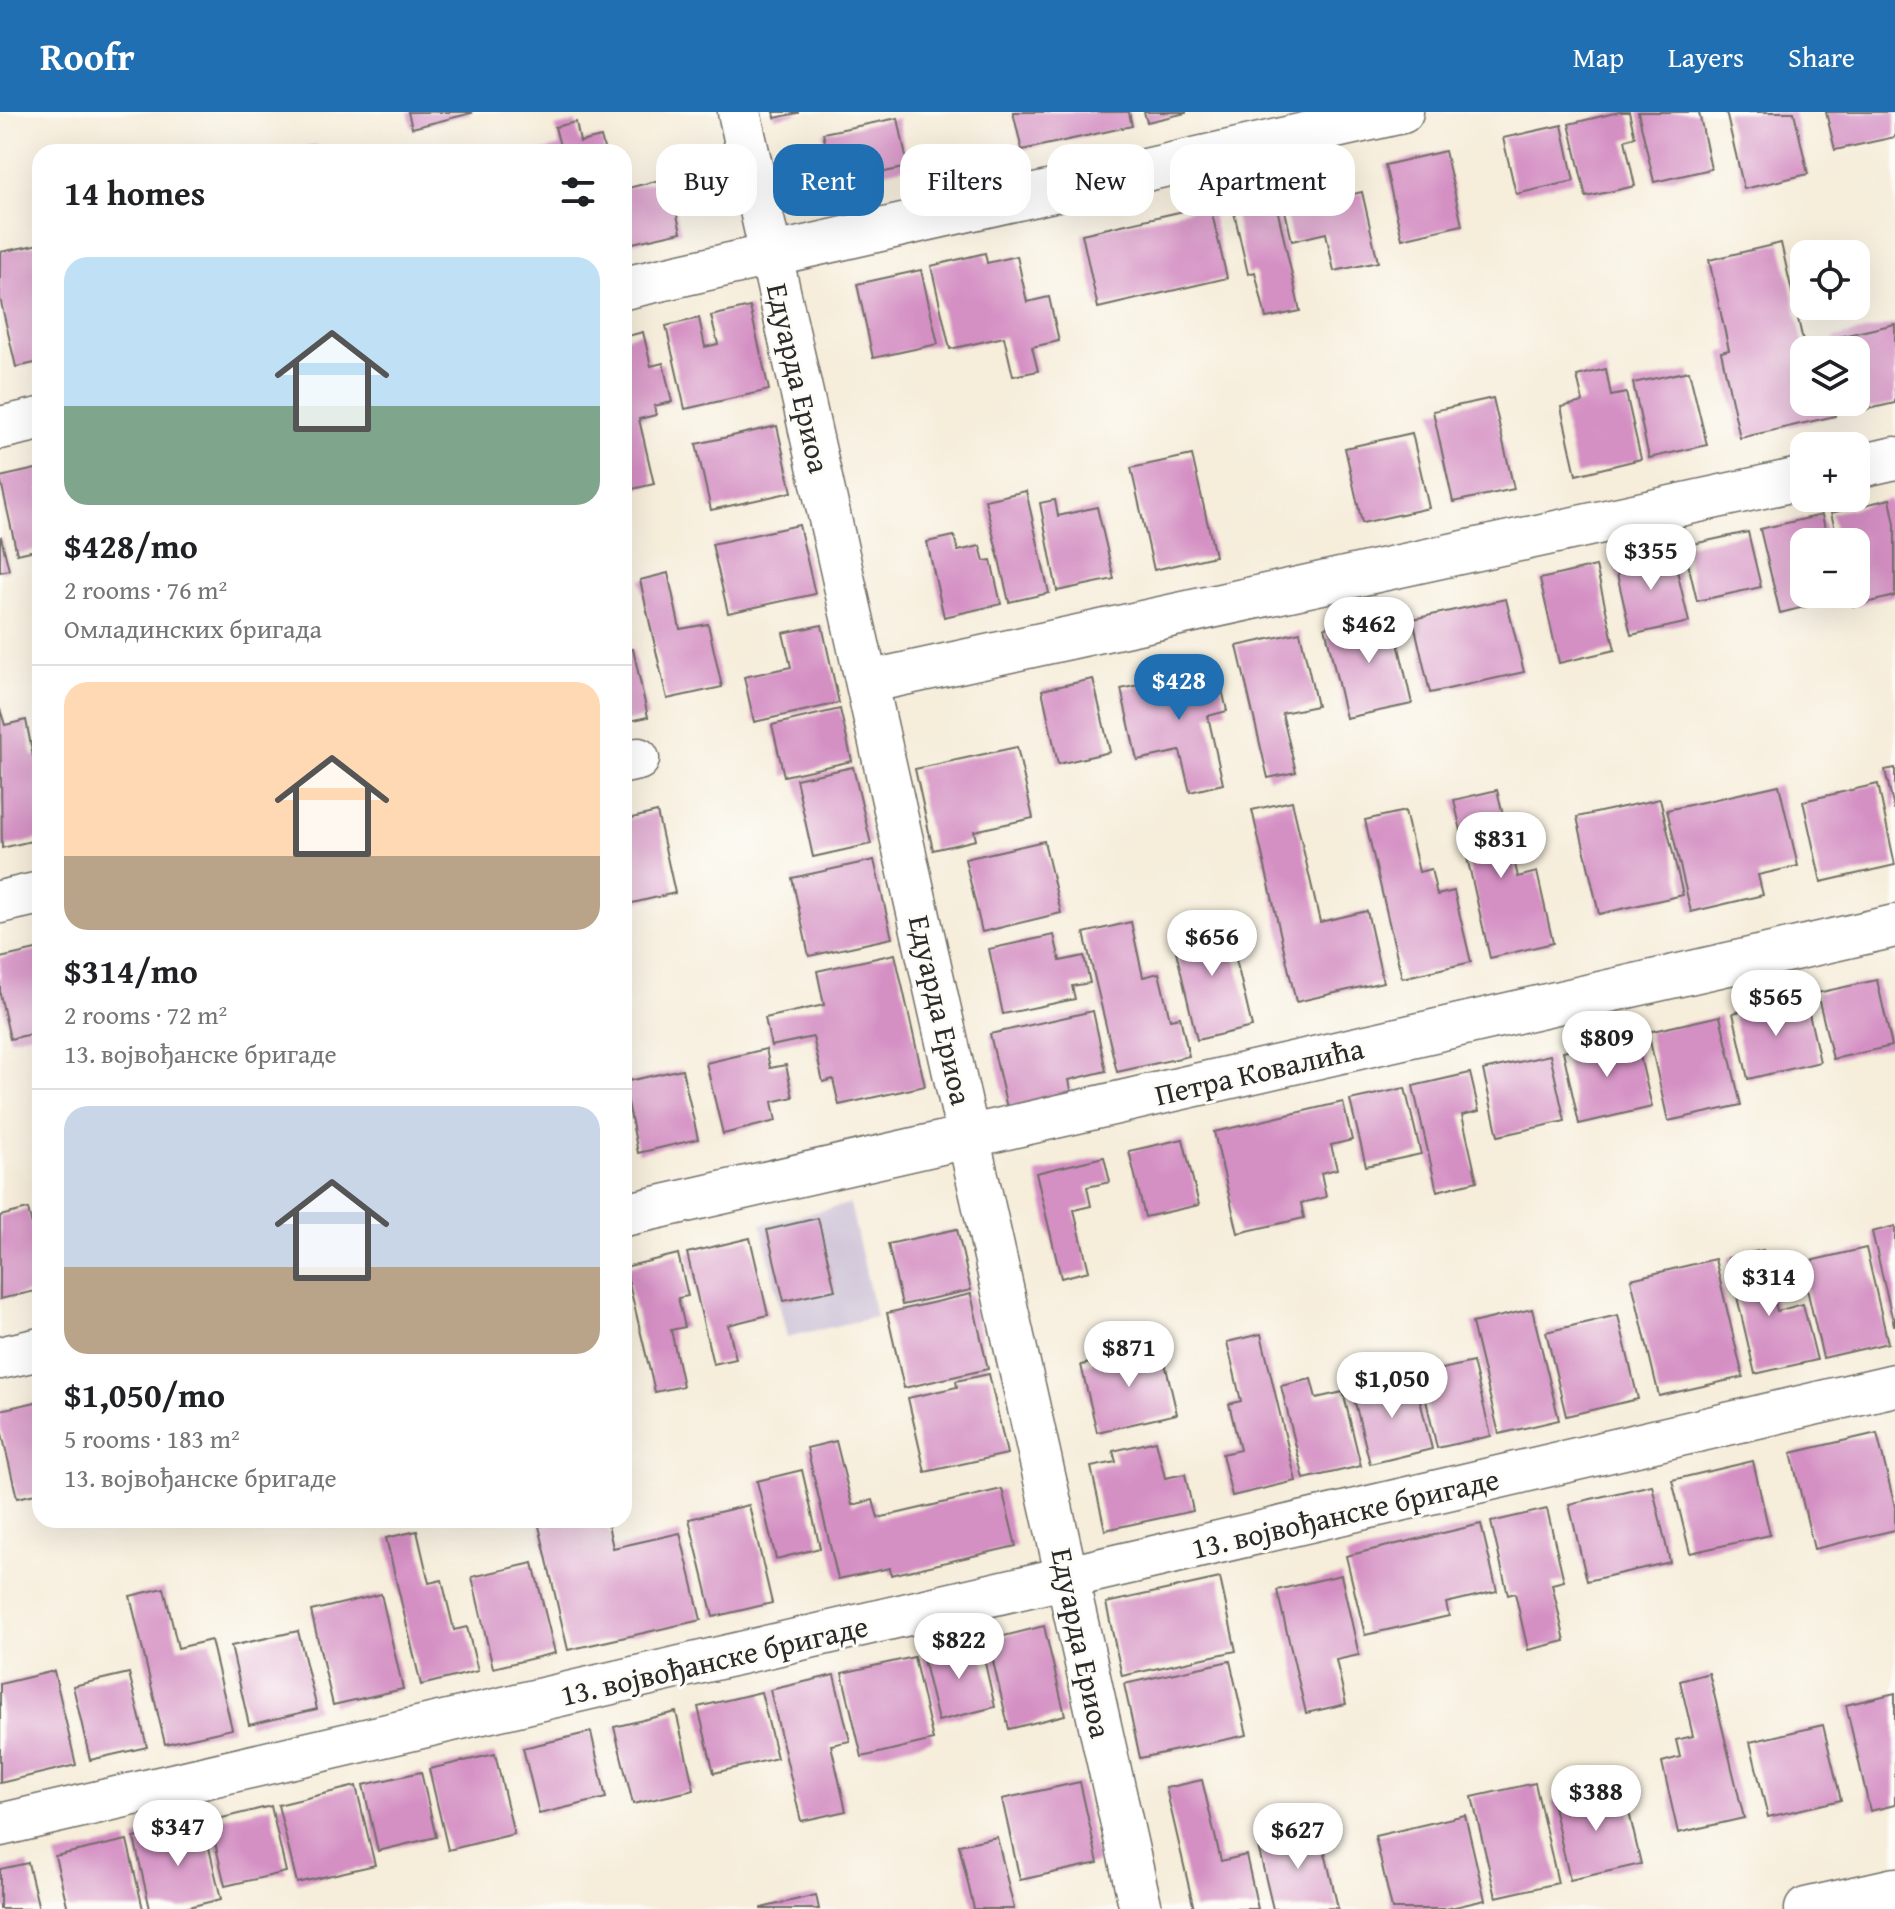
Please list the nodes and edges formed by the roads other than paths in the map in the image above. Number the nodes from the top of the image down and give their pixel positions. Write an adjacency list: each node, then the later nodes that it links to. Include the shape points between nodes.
1 (739, 112): 3 (street, Едуарда Ериоа)
2 (1402, 112): 3 (street)
3 (771, 254): 4 (street); 10 (street, Едуарда Ериоа)
4 (632, 286)
5 (32, 421): 6 (street)
6 (0, 428)
7 (1895, 458): 8 (street)
8 (1870, 464)
9 (1790, 481): 10 (street)
10 (867, 682): 14 (street, Едуарда Ериоа)
11 (32, 895): 12 (street)
12 (0, 902)
13 (1895, 926): 14 (street, Петра Ковалића)
14 (969, 1137): 15 (street, Петра Ковалића); 19 (street, Едуарда Ериоа)
15 (632, 1213)
16 (32, 1351): 17 (street)
17 (0, 1358)
18 (1895, 1385): 19 (street, 13. војвођанске бригаде)
19 (1068, 1578): 20 (street, 13. војвођанске бригаде); 22 (street, Едуарда Ериоа)
20 (0, 1825)
21 (1895, 1889): 23 (street)
22 (1141, 1909)
23 (1806, 1909)

